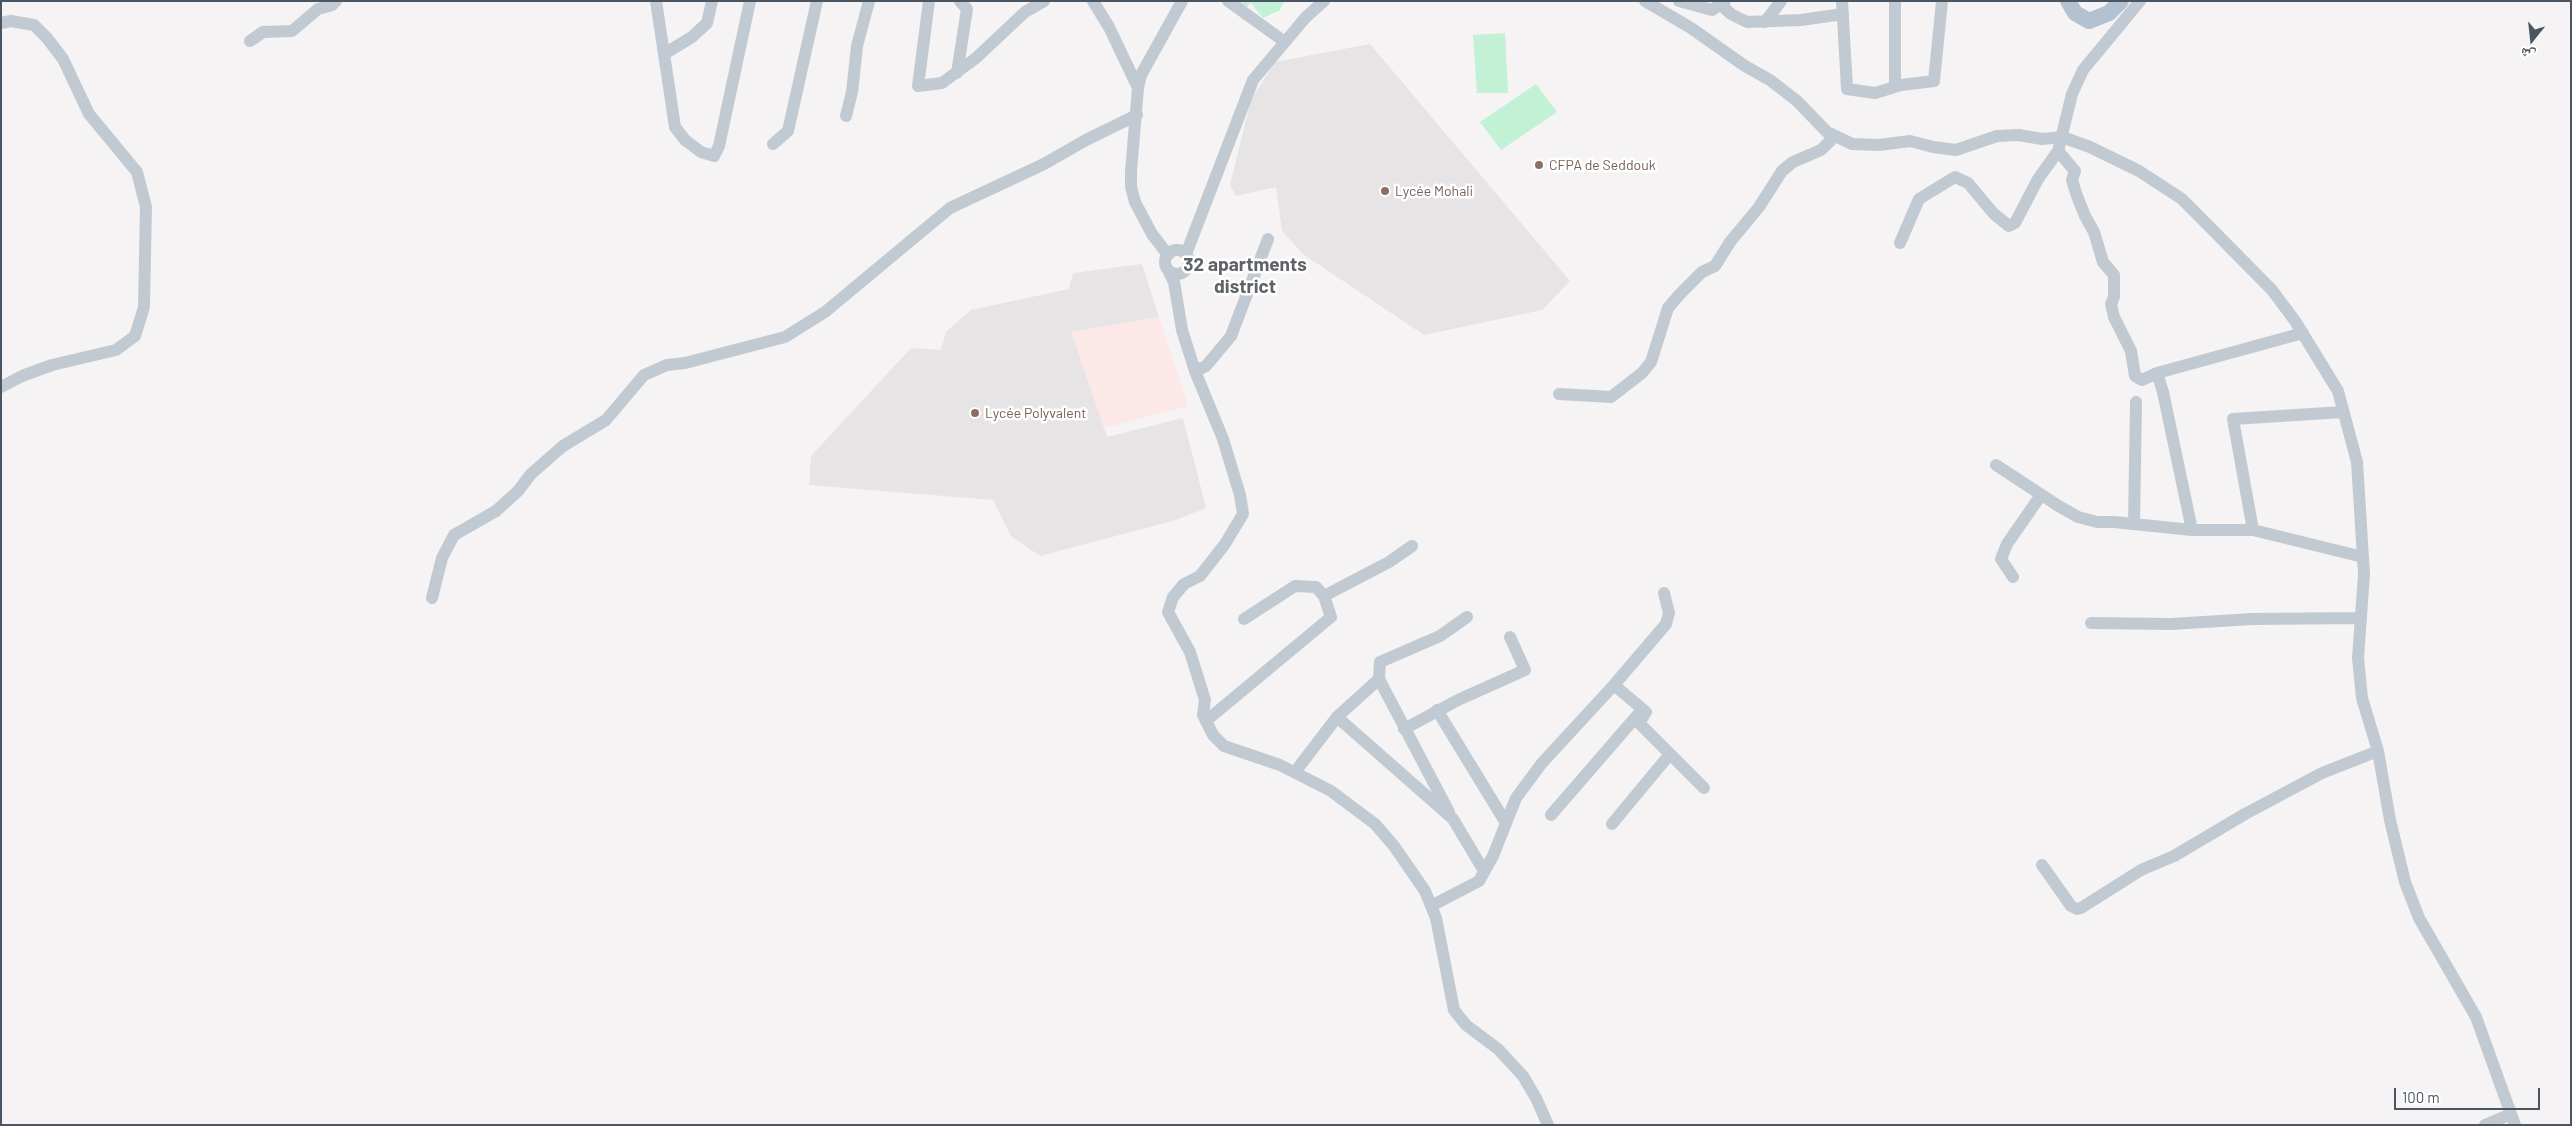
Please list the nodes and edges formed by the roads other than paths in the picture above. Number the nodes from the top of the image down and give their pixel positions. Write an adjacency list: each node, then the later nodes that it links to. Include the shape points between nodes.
1 (336, 1): 23 (street, via 332,5)
2 (656, 1): 29 (street)
3 (712, 1): 29 (street, via 707,23)
4 (750, 1): 29 (street, via 719,146 714,156 701,152 675,127)
5 (817, 1): 37 (street, via 788,131)
6 (869, 1): 34 (street, via 857,46)
7 (929, 1): 30 (street, via 918,86 942,83)
8 (960, 1): 30 (street, via 967,9)
9 (1044, 1): 30 (street, via 1026,12)
10 (1093, 1): 32 (street)
11 (1182, 1): 32 (street, via 1148,58)
12 (1228, 1): 28 (street)
13 (1324, 1): 28 (street)
14 (1645, 1): 35 (street, via 1770,80)
15 (1679, 1): 22 (street, via 1712,10)
16 (1780, 1): 25 (street)
17 (1895, 1): 31 (street)
18 (1942, 1): 31 (street, via 1934,81)
19 (2068, 1): 20 (main road, via 2075,14 2089,20 2109,13)
20 (2121, 1)
21 (2140, 1): 36 (street, via 2083,70 2072,94)
22 (1722, 3): 25 (street, via 1730,14 1748,22)
23 (315, 5): 27 (street, via 292,31 263,32)
24 (1843, 7): 25 (street); 31 (street, via 1847,88 1875,93)
25 (1766, 22)
26 (1, 23): 47 (street, via 12,21 34,25 47,38 63,59 89,114 137,172 146,206 144,307 135,336 116,350 52,365)
27 (250, 41)
28 (1285, 42): 41 (street, via 1253,80)
29 (664, 54)
30 (957, 72)
31 (1895, 86)
32 (1138, 88): 33 (street)
33 (1137, 115): 42 (street, via 1131,171 1133,194 1152,234); 61 (street, via 950,208 825,312 785,337 667,365 644,375 606,420 563,446 496,511 454,535 442,558)
34 (846, 116)
35 (1835, 136): 36 (street, via 1852,144 1910,141 1956,150 1997,136); 48 (street, via 1822,150 1793,162 1782,171 1715,266 1702,272 1668,308 1651,362 1642,373 1611,397)
36 (2062, 137): 38 (street); 44 (street, via 2090,146 2139,171 2182,199 2272,290)
37 (773, 144)
38 (2058, 151): 40 (street, via 2038,179 2015,222 2009,226 1994,214 1968,183 1955,177 1919,199); 46 (street, via 2075,171 2072,180 2077,196 2094,232 2103,262 2114,275 2111,304 2131,351 2135,376 2142,380)
39 (1268, 240): 45 (street, via 1231,336 1206,366)
40 (1900, 243)
41 (1186, 254): 42 (street, via 1174,251); 43 (street, via 1189,262)
42 (1168, 255): 43 (street, via 1165,264)
43 (1176, 272): 45 (street, via 1175,288 1182,330)
44 (2302, 333): 46 (street); 50 (street, via 2338,391)
45 (1194, 370): 72 (street, via 1223,439 1243,514 1200,576 1184,584 1173,597 1168,612 1190,652 1205,700 1203,715)
46 (2157, 374): 54 (street)
47 (1, 387)
48 (1560, 394)
49 (2136, 402): 53 (street)
50 (2343, 412): 55 (street, via 2233,420); 57 (street, via 2357,462)
51 (1996, 464): 52 (street)
52 (2041, 495): 53 (street, via 2078,516 2097,522); 58 (street, via 2001,558)
53 (2134, 524): 54 (street)
54 (2192, 530): 55 (street)
55 (2253, 530): 57 (street)
56 (1412, 546): 60 (street, via 1389,562)
57 (2363, 557): 63 (street)
58 (2013, 577)
59 (1664, 593): 68 (street, via 1669,613 1666,624)
60 (1324, 596): 64 (street, via 1316,587 1295,586); 72 (street, via 1331,617)
61 (432, 598)
62 (1467, 617): 67 (street, via 1440,636 1380,662)
63 (2361, 618): 65 (street); 74 (street, via 2358,658 2362,698)
64 (1244, 619)
65 (2091, 623)
66 (1510, 637): 70 (street, via 1525,670)
67 (1379, 679): 71 (street); 73 (street)
68 (1614, 685): 69 (street); 80 (street, via 1542,763 1516,798)
69 (1642, 709): 75 (street, via 1646,712 1639,723); 78 (street)
70 (1437, 710): 73 (street); 80 (street)
71 (1337, 717): 76 (street); 79 (street)
72 (1206, 721): 76 (street, via 1224,746)
73 (1404, 729): 79 (street)
74 (2378, 751): 82 (street, via 2322,774 2245,814 2174,856 2141,870 2081,908 2071,906); 85 (street, via 2404,882 2419,918 2476,1018)
75 (1670, 754): 77 (street); 81 (street)
76 (1295, 772): 84 (street, via 1332,791 1375,824 1425,890)
77 (1704, 788)
78 (1551, 815)
79 (1453, 820): 83 (street)
80 (1506, 823): 83 (street)
81 (1612, 824)
82 (2042, 866)
83 (1484, 871): 84 (street, via 1479,881)
84 (1431, 906): 86 (street, via 1443,943 1454,1010 1466,1025 1498,1049 1523,1076)
85 (2513, 1119): 87 (street)
86 (1548, 1125)
87 (2485, 1125)

